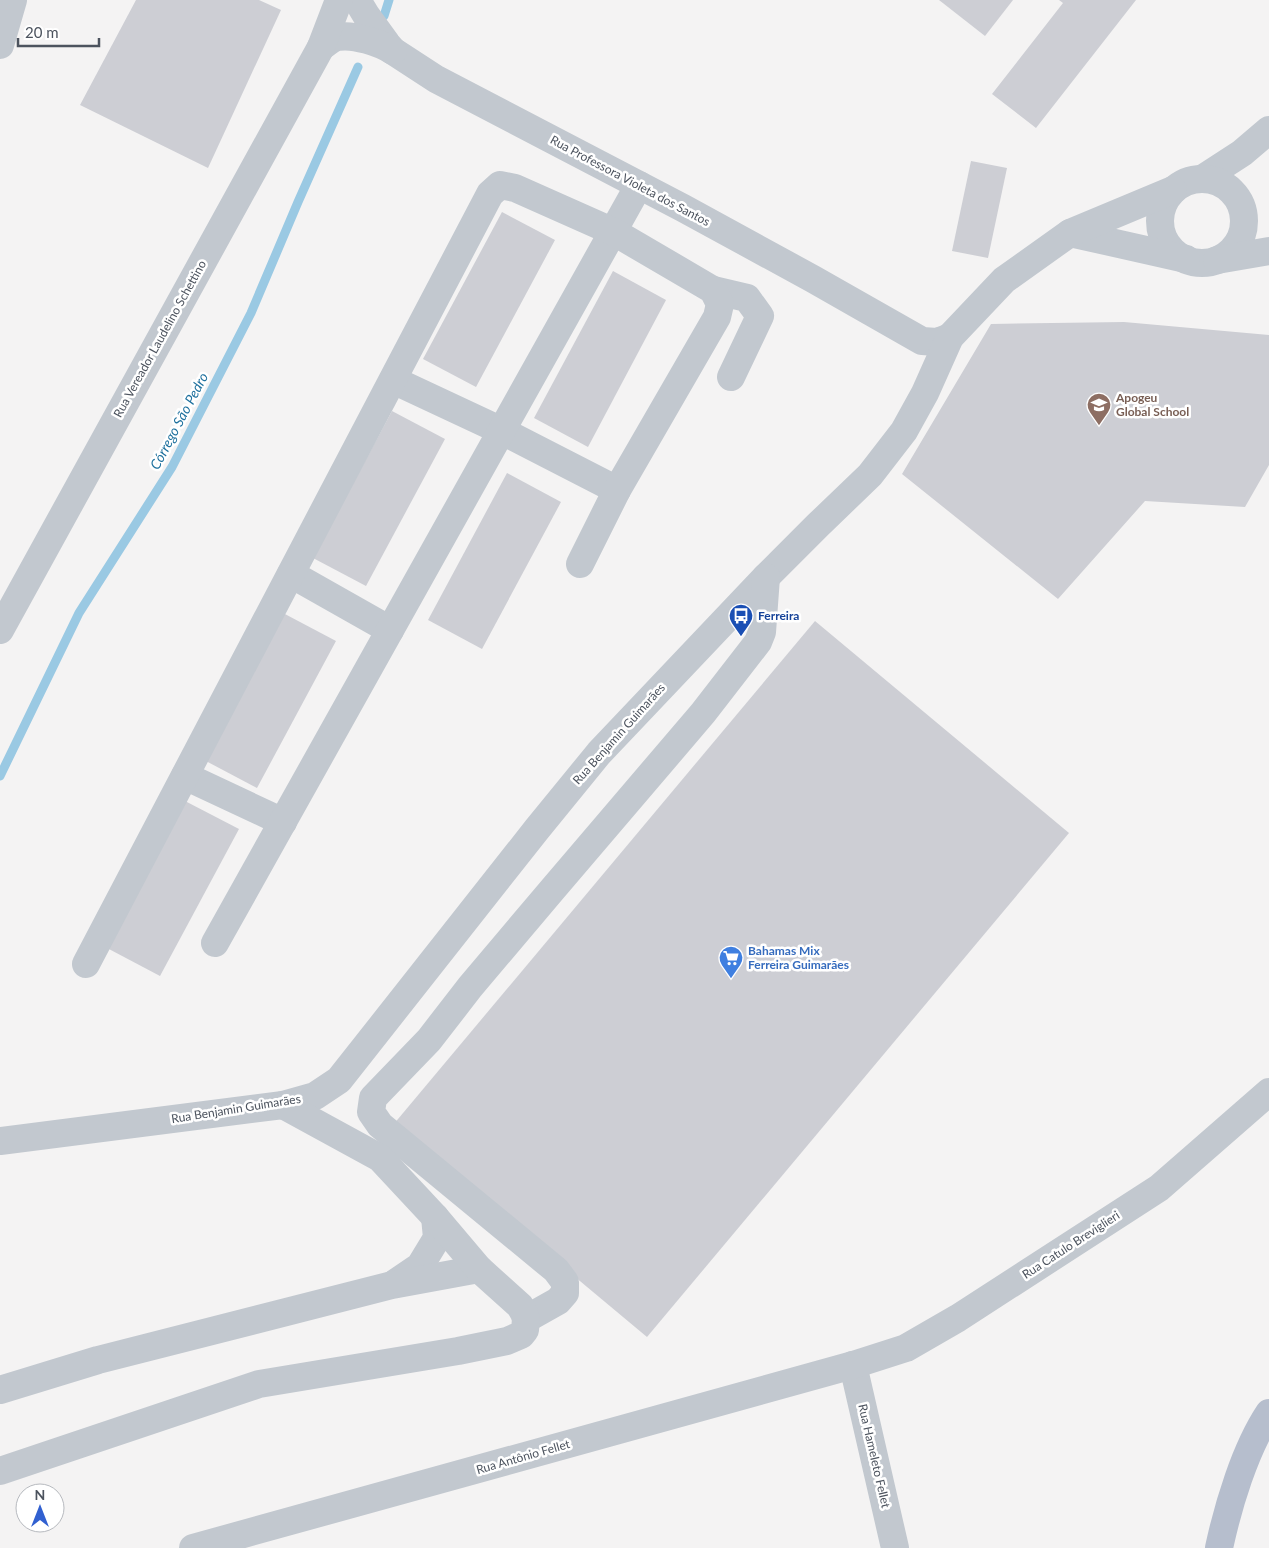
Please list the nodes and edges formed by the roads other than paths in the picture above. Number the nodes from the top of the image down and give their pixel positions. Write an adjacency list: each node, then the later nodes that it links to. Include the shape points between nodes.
1 (13, 0): 4 (street)
2 (339, 0): 5 (street, Rua Vereador Laudelino Schettino)
3 (359, 17): 5 (street); 8 (street, Rua Professora Violeta dos Santos, via 389,47 436,79)
4 (0, 45)
5 (321, 47): 26 (street, Rua Vereador Laudelino Schettino)
6 (1269, 130): 7 (street, via 1242,153)
7 (1202, 179): 9 (street, via 1192,180); 14 (street, via 1227,187 1236,196 1243,214 1242,233 1236,245 1227,255)
8 (639, 185): 10 (street); 17 (street, Rua Professora Violeta dos Santos)
9 (1173, 190): 11 (street, Rua Benjamin Guimarães); 13 (street, via 1160,215 1161,229 1166,242)
10 (614, 232): 15 (street); 19 (street, via 515,188 500,185 490,194); 21 (street)
11 (1070, 233): 13 (street); 16 (street, Rua Benjamin Guimarães, via 1004,280)
12 (1269, 250): 14 (street)
13 (1188, 260): 14 (street)
14 (1215, 260)
15 (713, 290): 18 (street, via 747,298 760,316); 22 (street, via 720,304 717,318)
16 (950, 337): 17 (street, via 937,342); 20 (street, Rua Benjamin Guimarães)
17 (922, 341): 20 (street, via 928,356)
18 (731, 377)
19 (392, 380): 21 (street); 24 (street)
20 (929, 384): 25 (street, Rua Benjamin Guimarães, via 904,430 870,475)
21 (502, 431): 22 (street); 27 (street)
22 (617, 490): 23 (street)
23 (580, 564)
24 (291, 574): 27 (street); 28 (street)
25 (766, 577): 33 (street, Rua Benjamin Guimarães, via 599,753 339,1080 315,1096); 38 (street, via 762,632 758,642 703,713 470,987 429,1040 373,1098 371,1112 380,1125 556,1270 565,1282 565,1293 558,1301)
26 (1, 625)
27 (390, 630): 29 (street)
28 (185, 776): 29 (street); 31 (street)
29 (283, 822): 30 (street)
30 (216, 943)
31 (86, 964)
32 (1269, 1092): 39 (street, Rua Catulo Breviglieri, via 1159,1188 958,1318 906,1348)
33 (283, 1105): 34 (street, Rua Benjamin Guimarães); 35 (street, via 380,1158)
34 (0, 1141)
35 (435, 1217): 36 (street); 37 (street, via 437,1238 420,1266)
36 (479, 1269): 37 (street); 38 (street, via 520,1306)
37 (392, 1285): 40 (street, via 98,1360)
38 (526, 1319): 42 (street, via 521,1335 497,1343 259,1384)
39 (853, 1365): 43 (street, Rua Antônio Fellet); 45 (street, Rua Hameleto Fellet)
40 (0, 1390)
41 (1269, 1413): 46 (main road, via 1240,1476)
42 (0, 1471)
43 (228, 1544): 44 (street, Rua Antônio Fellet)
44 (193, 1548)
45 (895, 1548)
46 (1219, 1548)

